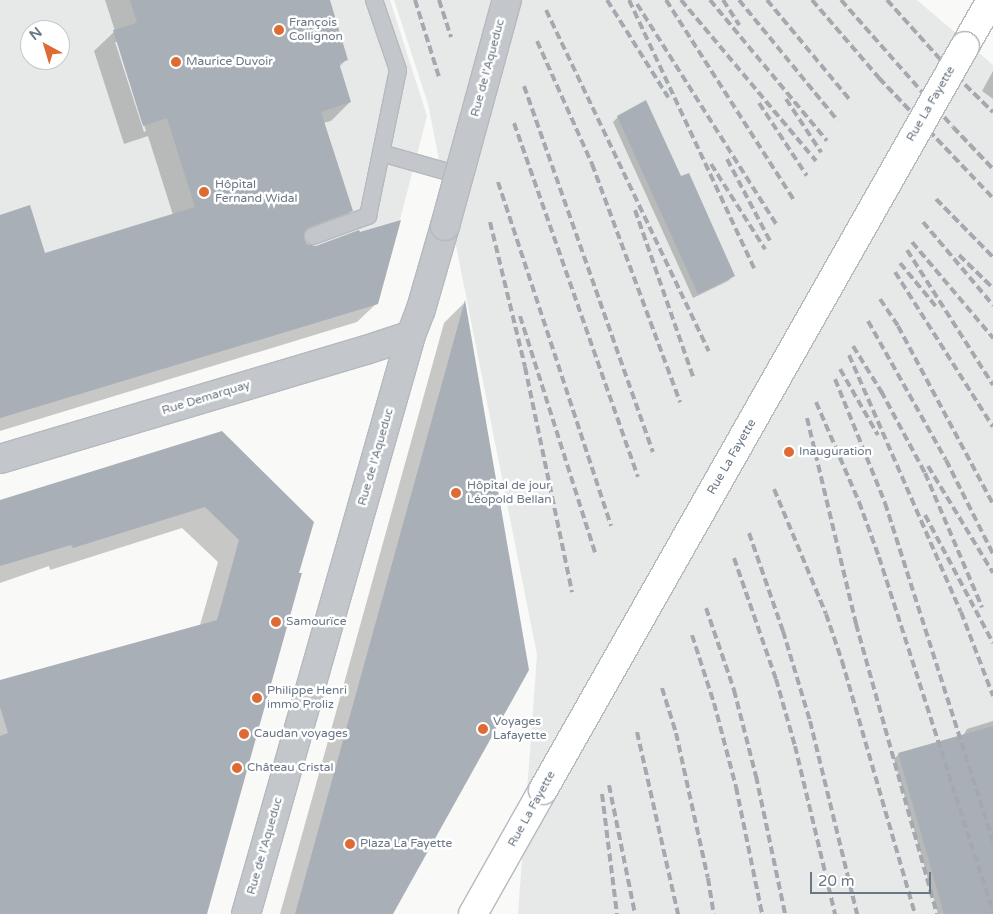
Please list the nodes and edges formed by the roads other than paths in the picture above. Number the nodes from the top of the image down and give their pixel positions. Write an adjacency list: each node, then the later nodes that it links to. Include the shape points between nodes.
1 (374, 0): 4 (lane, via 398,70)
2 (507, 0): 5 (street, Rue de l'Aqueduc, bridge)
3 (991, 0): 10 (main road, Rue La Fayette, bridge)
4 (381, 153): 5 (lane); 6 (lane, via 368,216)
5 (459, 175): 7 (street, Rue de l'Aqueduc, bridge)
6 (313, 236)
7 (411, 335): 8 (street, Rue Demarquay); 9 (street, Rue de l'Aqueduc)
8 (0, 459)
9 (246, 914)
10 (473, 914)

